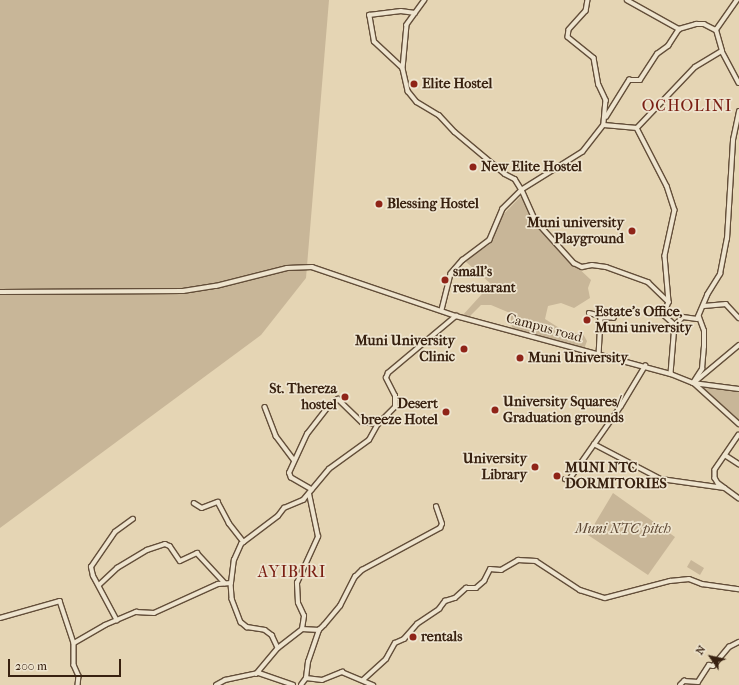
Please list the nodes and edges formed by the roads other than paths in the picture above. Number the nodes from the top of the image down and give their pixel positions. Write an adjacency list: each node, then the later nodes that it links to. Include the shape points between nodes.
1 (425, 0): 5 (street)
2 (588, 0): 12 (street, via 586,11 569,30 568,36 594,58 599,85 606,100)
3 (627, 0): 6 (street)
4 (737, 0): 7 (street)
5 (415, 13): 9 (street, via 407,25); 9 (street, via 401,11 369,15 374,42)
6 (679, 29): 7 (street, via 704,24); 12 (street, via 668,46 657,54 640,80 629,80)
7 (716, 30): 8 (street)
8 (722, 50): 10 (street); 14 (street, via 695,67)
9 (403, 68): 15 (street, via 406,85 414,99 441,117 459,136 505,174 515,179)
10 (739, 83)
11 (739, 112): 18 (street, via 733,140 727,239 720,274 707,294)
12 (606, 117): 13 (street)
13 (604, 125): 14 (street); 15 (street, via 583,152)
14 (637, 128): 17 (street, via 667,186 676,210 665,256)
15 (522, 190): 17 (street, via 536,220 574,263 582,267 606,267 648,282); 19 (street, via 502,209 490,240 450,274)
16 (0, 292): 19 (street, Campus road, via 183,291 216,286 287,268 317,268)
17 (669, 302): 24 (street, via 664,315)
18 (704, 306): 22 (street); 23 (street, via 726,304)
19 (442, 310): 21 (street, Campus road)
20 (589, 313): 26 (street, via 601,316 601,313 615,314 614,318 601,318)
21 (456, 316): 26 (street, Campus road); 32 (street, via 388,373 387,382 396,403)
22 (699, 316): 24 (street, via 693,320 683,317); 29 (street, via 704,331 704,347 702,369)
23 (739, 318)
24 (675, 325): 28 (street)
25 (739, 345): 29 (street)
26 (599, 354): 27 (street, Campus road)
27 (645, 366): 28 (street, Campus road); 39 (street, via 621,406 569,480)
28 (671, 374): 29 (street, Campus road)
29 (694, 383): 30 (street); 33 (street)
30 (739, 389)
31 (265, 407): 37 (street, via 276,436)
32 (378, 424): 37 (street, via 362,422 337,399 309,431); 41 (street, via 369,440 329,469)
33 (739, 424)
34 (739, 435): 36 (street)
35 (594, 444): 40 (street, via 661,479)
36 (725, 455): 38 (street); 40 (street, via 715,470 715,478)
37 (294, 460): 41 (street, via 289,473 291,478)
38 (739, 464)
39 (565, 479)
40 (724, 488): 43 (street)
41 (312, 490): 42 (street)
42 (309, 494): 47 (street, via 303,500 284,508 278,516); 54 (street, via 318,536 296,583 298,603 304,616)
43 (739, 498)
44 (194, 503): 47 (street, via 202,508 218,502 229,523)
45 (436, 507): 55 (street, via 442,526 362,570 355,577 340,606)
46 (133, 519): 50 (street, via 116,530 92,563 92,573)
47 (244, 542): 49 (street, via 234,560)
48 (226, 583): 49 (street); 50 (street, via 197,553 180,561 170,546 165,544 147,550 117,568); 53 (street, via 154,612 136,612)
49 (231, 583): 58 (street, via 232,599 241,622 265,630 272,635)
50 (99, 585): 53 (street)
51 (739, 589): 61 (street, via 712,586 689,579 670,581 605,598 580,590 536,561 518,560 501,570 490,569 482,584 473,589 466,588 455,598 445,601 439,609 417,624 404,639 395,643 386,660)
52 (0, 618): 57 (street, via 60,601)
53 (117, 621): 57 (street)
54 (302, 629): 55 (street); 58 (street)
55 (319, 630): 60 (street, via 308,662)
56 (739, 642): 67 (street, via 730,647 713,666 709,665 698,682 684,681)
57 (74, 643): 62 (street, via 74,665 79,676)
58 (278, 648): 59 (street)
59 (256, 674): 63 (street, via 225,680); 64 (street, via 265,674)
60 (306, 678): 61 (street, via 322,680 342,672); 65 (street)
61 (363, 680): 66 (street)
62 (78, 685)
63 (216, 685)
64 (293, 685)
65 (301, 685)
66 (373, 685)
67 (680, 685)

